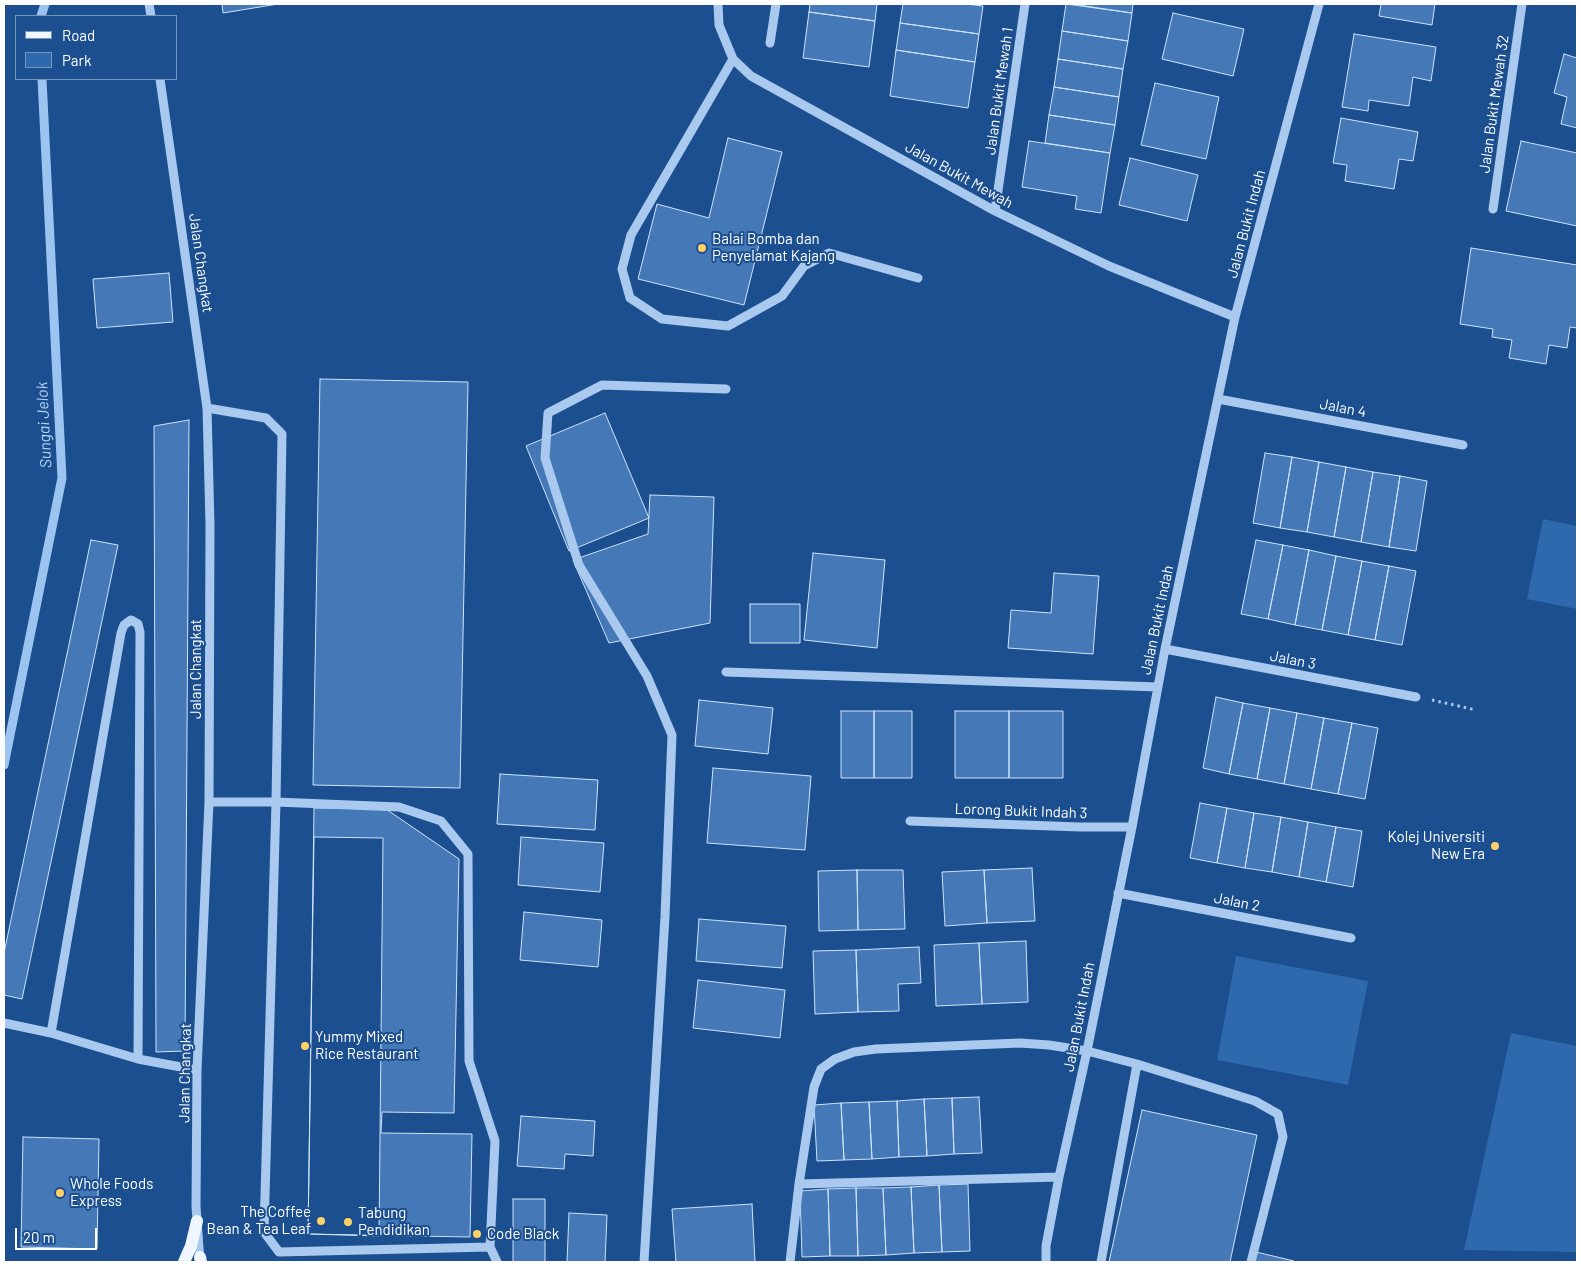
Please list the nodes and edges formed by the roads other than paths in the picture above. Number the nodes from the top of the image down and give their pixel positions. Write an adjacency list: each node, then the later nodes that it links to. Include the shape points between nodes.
1 (718, 4): 7 (street, Jalan Bukit Mewah, via 719,25)
2 (776, 4): 6 (street)
3 (1026, 4): 10 (street, Jalan Bukit Mewah 1)
4 (1319, 4): 12 (street, Jalan Bukit Indah)
5 (1522, 4): 9 (street, Jalan Bukit Mewah 32)
6 (770, 43)
7 (733, 59): 10 (street, Jalan Bukit Mewah, via 751,76); 11 (street, via 631,235 622,268 630,298 662,319 728,326 782,296 804,266 829,253)
8 (160, 80): 15 (street, Jalan Changkat)
9 (1493, 209)
10 (994, 211): 12 (street, Jalan Bukit Mewah, via 1109,266)
11 (918, 278)
12 (1235, 317): 14 (street, Jalan Bukit Indah)
13 (726, 389): 41 (street, via 602,385 548,413 545,458 579,565 647,676 672,735 665,917)
14 (1218, 399): 16 (street, Jalan 4); 17 (street, Jalan Bukit Indah)
15 (208, 408): 21 (street, Jalan Changkat); 22 (street, via 266,418 282,434)
16 (1463, 445)
17 (1165, 650): 19 (street, Jalan Bukit Indah); 20 (street, Jalan 3)
18 (726, 672): 19 (street)
19 (1158, 687): 24 (street, Jalan Bukit Indah)
20 (1416, 697)
21 (209, 802): 22 (street); 32 (street, Jalan Changkat)
22 (276, 802): 37 (street, via 400,807 441,821 468,854 469,1061 495,1141); 37 (street, via 264,1232 279,1252)
23 (910, 821): 24 (street, Lorong Bukit Indah 3)
24 (1132, 827): 25 (street, Jalan Bukit Indah)
25 (1118, 894): 26 (street, Jalan 2); 29 (street, Jalan Bukit Indah)
26 (1351, 938)
27 (4, 1024): 28 (street)
28 (51, 1033): 30 (street); 30 (street, via 121,633 131,620 138,624 140,632)
29 (1087, 1051): 31 (street); 33 (street, Jalan Bukit Indah); 34 (street, via 1020,1043 984,1044 876,1049 836,1059 821,1070 814,1087)
30 (138, 1059): 32 (street)
31 (1137, 1064): 45 (street); 46 (street, via 1255,1101 1278,1114 1282,1136)
32 (197, 1070): 35 (street, Jalan Changkat)
33 (1058, 1177): 34 (street); 36 (street, Jalan Bukit Indah)
34 (799, 1184): 42 (street)
35 (197, 1221): 38 (street, Jalan Changkat); 39 (main road)
36 (1046, 1246): 43 (street, Jalan Bukit Indah); 44 (street, Jalan Bukit Indah)
37 (490, 1247): 40 (street)
38 (200, 1261)
39 (184, 1262)
40 (497, 1262)
41 (644, 1262)
42 (790, 1262)
43 (1038, 1262)
44 (1046, 1262)
45 (1101, 1262)
46 (1251, 1262)

